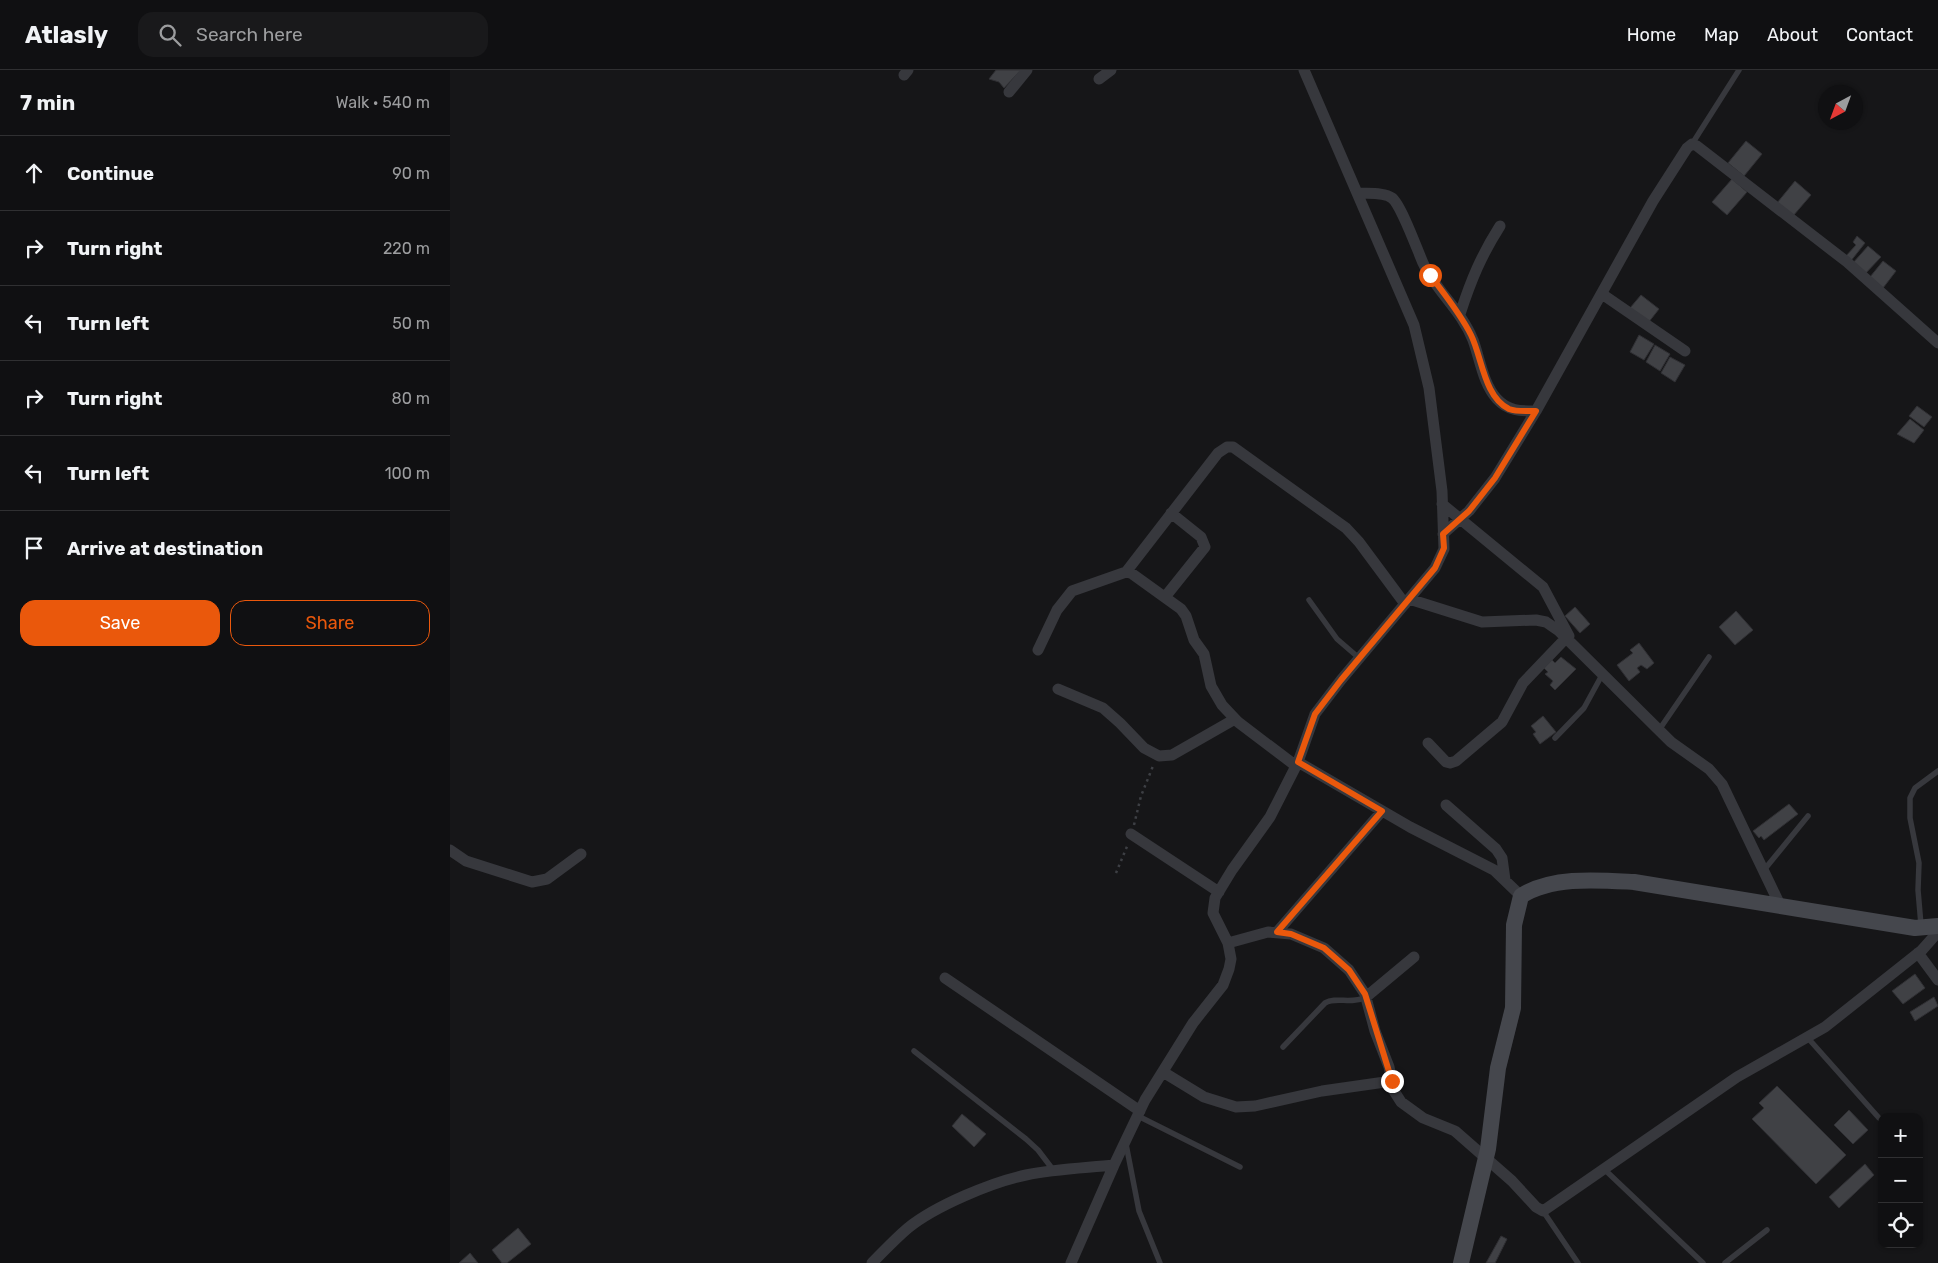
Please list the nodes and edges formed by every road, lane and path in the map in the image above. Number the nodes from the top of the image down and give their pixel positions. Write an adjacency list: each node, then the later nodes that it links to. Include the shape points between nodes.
1 (1027, 70): 6 (street)
2 (1111, 70): 5 (street)
3 (1304, 70): 8 (street)
4 (1740, 70): 7 (lane)
5 (1100, 80)
6 (1009, 92)
7 (1692, 144): 10 (street, via 1653,201); 12 (street, via 1847,262)
8 (1358, 193): 11 (street, via 1387,195 1396,203 1425,266); 15 (street, via 1414,324 1429,388)
9 (1500, 226): 11 (street, via 1483,252)
10 (1602, 294): 13 (street); 14 (street)
11 (1460, 314): 14 (street, via 1496,399 1509,409)
12 (1938, 343)
13 (1685, 351)
14 (1536, 411): 17 (street, via 1495,478)
15 (1442, 504): 17 (street); 18 (street)
16 (1171, 513): 19 (street); 20 (street, via 1201,537 1205,547); 22 (street, via 1218,454 1227,447 1233,447 1346,528)
17 (1460, 519): 18 (street); 23 (street, via 1543,587)
18 (1443, 534): 22 (street, via 1444,548 1435,568)
19 (1126, 572): 20 (street); 24 (street, via 1072,591 1057,610)
20 (1165, 597): 29 (street, via 1186,616 1194,640 1204,654 1210,686)
21 (1309, 600): 26 (lane, via 1338,639)
22 (1407, 601): 23 (street, via 1482,622 1546,622); 26 (street)
23 (1570, 642): 27 (street); 32 (street, via 1522,683 1502,722 1456,761 1446,762)
24 (1038, 650)
25 (1709, 657): 30 (lane)
26 (1359, 658): 34 (street, via 1315,714)
27 (1602, 675): 30 (street); 31 (lane, via 1584,708)
28 (1058, 689): 33 (street, via 1103,708 1144,748)
29 (1235, 719): 33 (street, via 1172,755); 34 (street)
30 (1658, 730): 42 (street, via 1709,769 1722,784)
31 (1555, 738)
32 (1428, 743)
33 (1157, 755): 39 (path, via 1141,796)
34 (1297, 764): 37 (street); 45 (street, via 1270,817)
35 (1938, 772): 49 (lane, via 1915,788 1910,798 1910,818 1919,863)
36 (1446, 805): 44 (street, via 1496,849 1502,858)
37 (1382, 811): 44 (street, via 1494,870); 50 (street)
38 (1808, 816): 42 (lane)
39 (1132, 834): 43 (path); 45 (street)
40 (450, 850): 41 (street, via 466,861 532,882 547,879)
41 (581, 854)
42 (1763, 871): 47 (street)
43 (1116, 873)
44 (1505, 880): 46 (street)
45 (1219, 892): 52 (street, via 1213,912)
46 (1521, 896): 47 (street, via 1535,888 1588,879 1634,882); 66 (street, via 1514,925 1513,1008 1498,1068)
47 (1780, 906): 49 (street)
48 (1938, 926): 49 (street)
49 (1921, 927)
50 (1277, 932): 52 (street); 57 (street, via 1291,934 1324,948 1349,970)
51 (1938, 932): 53 (street)
52 (1228, 943): 61 (street, via 1231,959 1223,985 1193,1023)
53 (1918, 953): 56 (street); 58 (street, via 1825,1027)
54 (1414, 957): 57 (street)
55 (945, 978): 63 (street)
56 (1938, 980)
57 (1366, 997): 59 (lane, via 1352,1002 1330,1000 1325,1003); 62 (street)
58 (1807, 1037): 64 (lane); 69 (street, via 1737,1077)
59 (1283, 1047)
60 (914, 1051): 70 (lane, via 1026,1139)
61 (1163, 1072): 62 (street, via 1204,1096 1236,1108 1322,1090); 63 (street)
62 (1392, 1081): 66 (street, via 1401,1102 1423,1118 1454,1132)
63 (1139, 1114): 65 (street); 68 (lane)
64 (1878, 1117)
65 (1125, 1142): 67 (street); 75 (lane, via 1139,1211)
66 (1486, 1160): 71 (street); 76 (street)
67 (1114, 1165): 70 (street); 74 (street)
68 (1240, 1167)
69 (1604, 1169): 71 (street); 78 (lane)
70 (1054, 1171): 73 (street, via 1001,1181 935,1212 909,1228)
71 (1543, 1211): 77 (lane)
72 (1767, 1230): 79 (lane)
73 (872, 1263)
74 (1072, 1263)
75 (1160, 1263)
76 (1461, 1263)
77 (1578, 1263)
78 (1703, 1263)
79 (1725, 1263)

